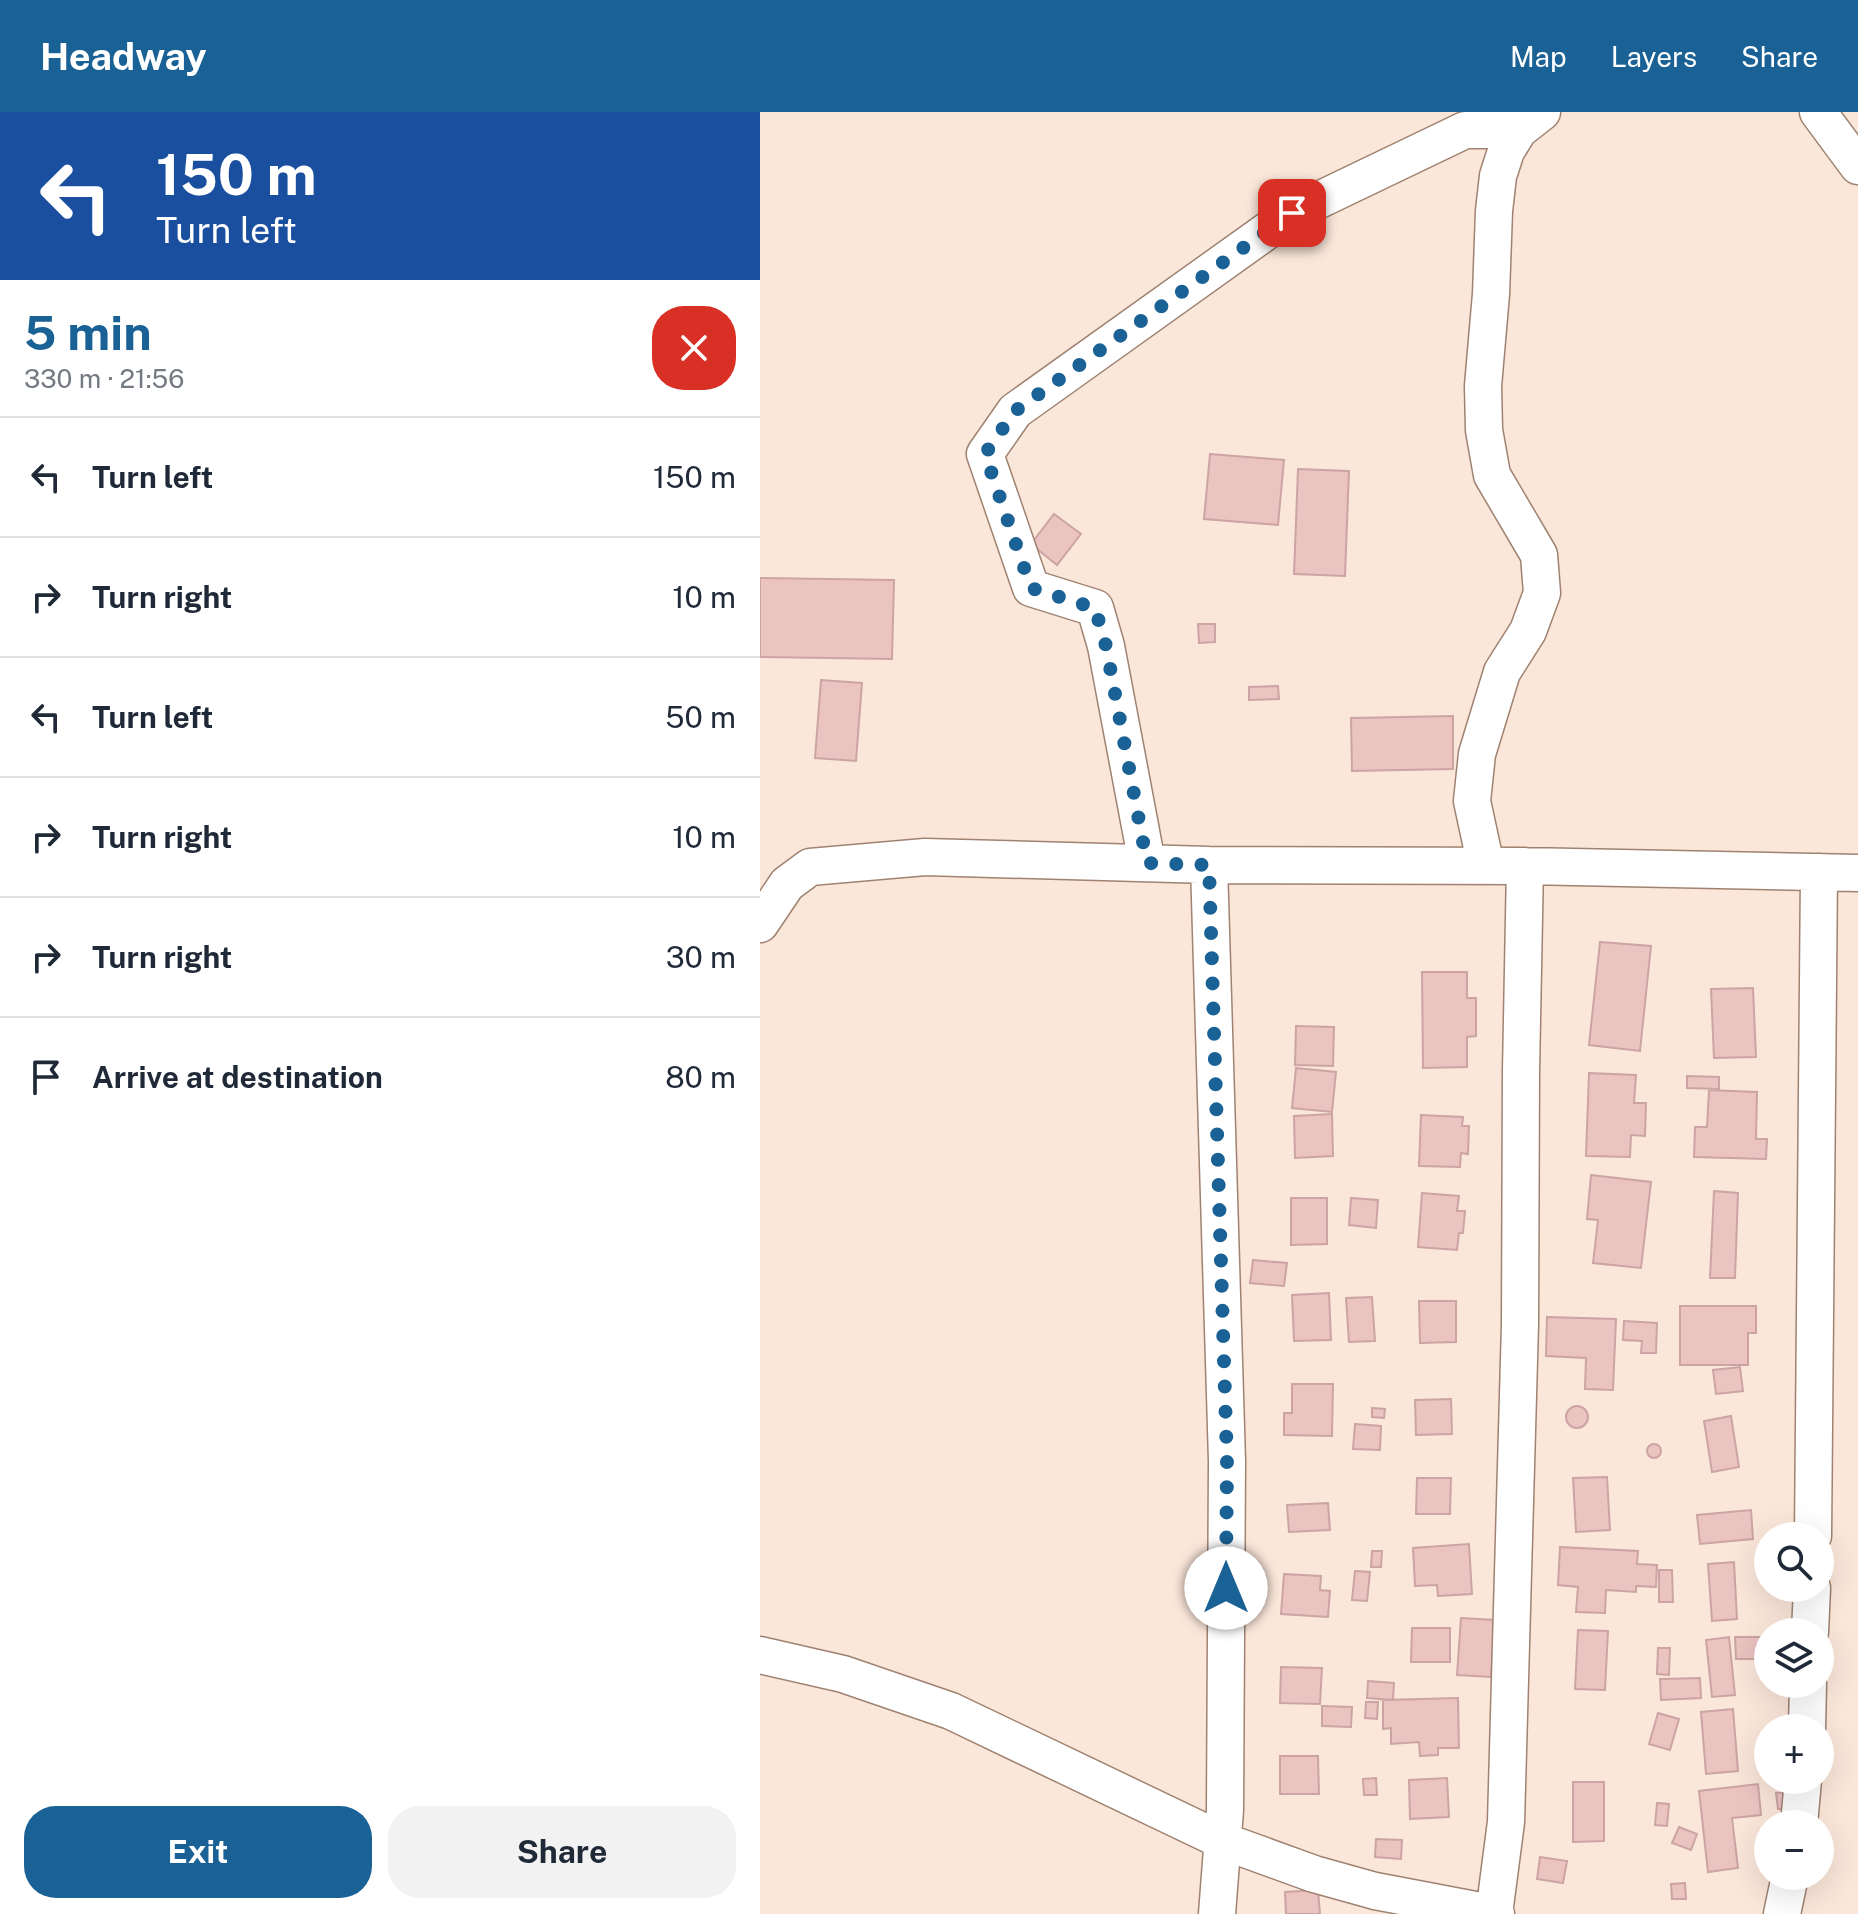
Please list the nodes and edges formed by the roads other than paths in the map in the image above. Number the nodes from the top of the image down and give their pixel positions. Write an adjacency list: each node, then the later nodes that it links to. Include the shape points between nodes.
1 (1818, 112): 3 (street)
2 (1530, 121): 4 (street, via 1465,130 1292,213 1015,411 985,454 1031,588 1095,608); 6 (street, via 1506,151 1498,176 1484,430 1492,475 1539,555 1542,593 1528,631 1502,672 1477,754 1472,801)
3 (1858, 166)
4 (1147, 863): 5 (street); 10 (street, via 925,857 810,867)
5 (1209, 865): 6 (street); 13 (street, via 1227,1461)
6 (1486, 866): 7 (street)
7 (1525, 866): 8 (street); 16 (street, via 1520,1324 1506,1822)
8 (1819, 872): 9 (street); 11 (street)
9 (1858, 873)
10 (766, 903)
11 (1813, 1522)
12 (760, 1655): 13 (street, via 843,1674 951,1711)
13 (1223, 1841): 15 (street); 16 (street, via 1375,1891)
14 (1787, 1890): 17 (street)
15 (1217, 1914)
16 (1495, 1914)
17 (1782, 1914)

